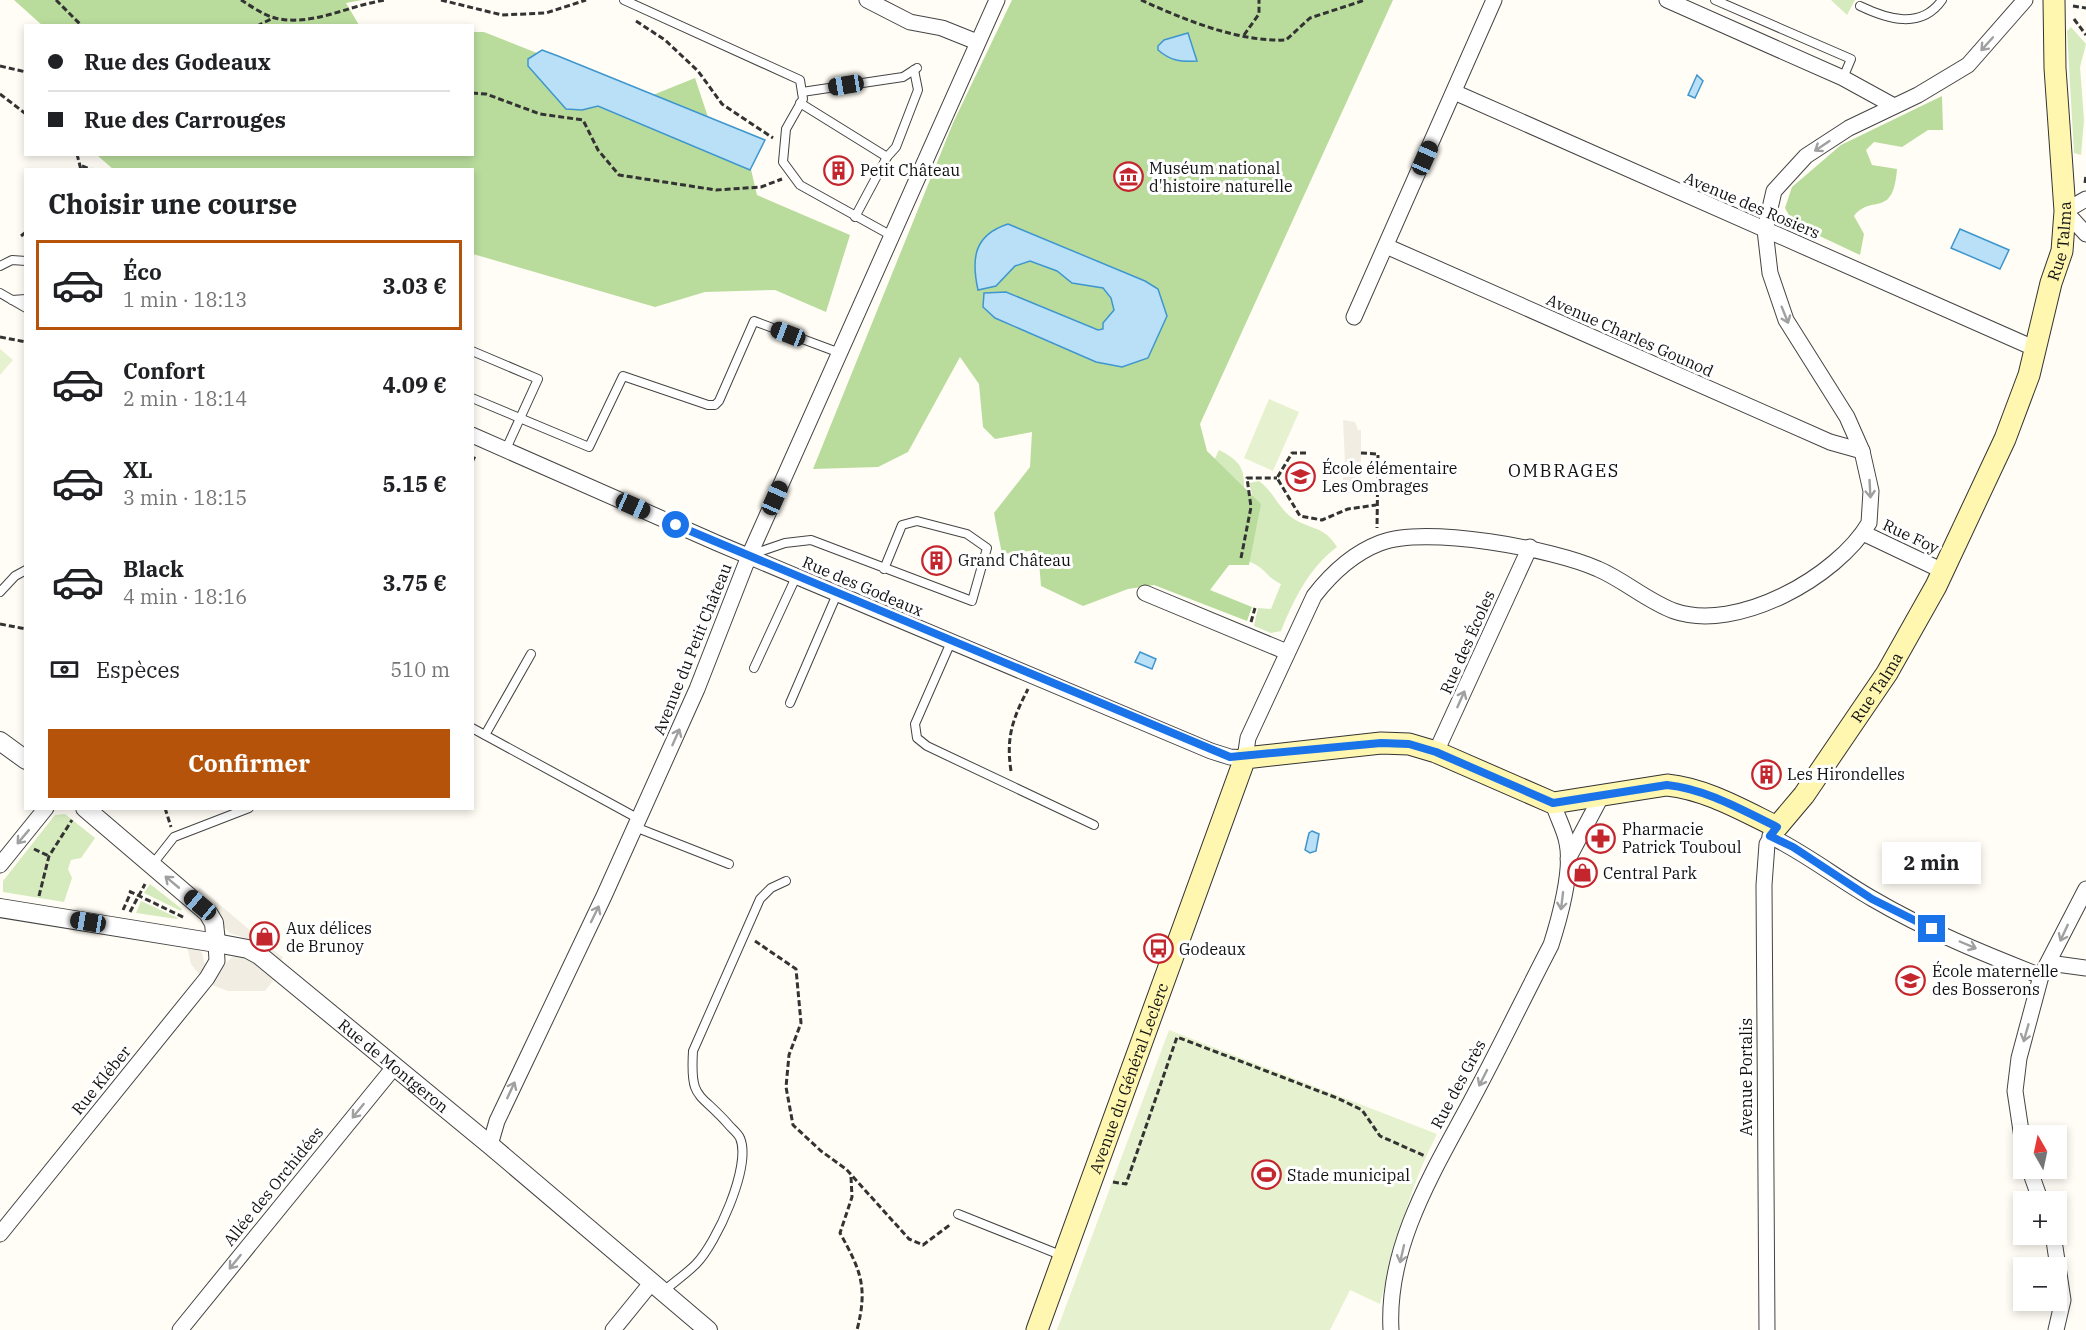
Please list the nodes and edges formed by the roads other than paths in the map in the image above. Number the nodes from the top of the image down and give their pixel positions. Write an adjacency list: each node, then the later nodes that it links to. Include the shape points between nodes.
1 (624, 0): 13 (lane, via 776,67 800,80)
2 (867, 0): 11 (street, via 910,22 942,28)
3 (997, 0): 11 (street, Avenue du Petit Château)
4 (1494, 0): 14 (street)
5 (1667, 0): 12 (street)
6 (1715, 0): 12 (lane, via 1851,59)
7 (1942, 0): 10 (lane, via 1932,10 1909,20 1884,17)
8 (2025, 0): 16 (street, one-way to 16, via 1968,65)
9 (2054, 0): 19 (main road, Rue Talma)
10 (1860, 6)
11 (977, 42): 23 (street, Avenue du Petit Château)
12 (1843, 78): 16 (street)
13 (802, 92): 15 (lane); 17 (lane, via 903,77 916,68 918,90 896,147)
14 (1454, 92): 21 (street, Avenue des Rosiers); 24 (street)
15 (800, 104): 17 (lane); 20 (lane, via 786,129 783,162 800,185)
16 (1894, 106): 21 (street, one-way to 21, via 1849,128 1806,156 1774,191)
17 (887, 157): 20 (lane)
18 (2086, 199): 19 (street)
19 (2065, 211): 22 (street); 32 (main road, Rue Talma, via 2062,251)
20 (855, 217): 23 (lane)
21 (1765, 230): 32 (street, Avenue des Rosiers); 39 (street, one-way to 39, via 1770,273 1786,320 1847,417)
22 (2086, 234)
23 (892, 236): 34 (street, Avenue du Petit Château)
24 (1386, 246): 31 (street); 39 (street, Avenue Charles Gounod, via 1830,442)
25 (24, 261): 26 (lane, via 12,260)
26 (0, 266)
27 (0, 293): 29 (lane)
28 (24, 299): 29 (lane)
29 (10, 300): 30 (lane)
30 (24, 307)
31 (1354, 317)
32 (2036, 349): 45 (main road, Rue Talma, via 2005,439)
33 (474, 352): 36 (lane, via 538,379)
34 (840, 353): 36 (lane, via 754,321 715,405 623,376 589,447); 42 (street, Avenue du Petit Château)
35 (474, 399): 36 (lane)
36 (520, 418): 38 (lane)
37 (474, 435): 38 (street, Rue des Godeaux)
38 (506, 449): 42 (street, Rue des Godeaux)
39 (1862, 451): 40 (street, one-way to 40, via 1871,491 1869,523)
40 (1863, 533): 41 (street, via 1837,562 1790,592 1725,614 1674,611 1600,569); 45 (street, Rue Foy)
41 (1530, 547): 51 (street, via 1440,538 1402,537 1381,542 1328,578 1314,596); 58 (street, Rue des Écoles, one-way to 41)
42 (749, 556): 43 (lane, via 786,543 811,540); 46 (street, Rue des Godeaux); 66 (street, Avenue du Petit Château, one-way to 42, via 697,689)
43 (884, 569): 43 (lane, via 972,601 987,548 968,534 917,521 902,525)
44 (24, 571): 47 (lane)
45 (1943, 571): 68 (main road, Rue Talma, via 1887,672 1804,795)
46 (796, 577): 49 (street, Rue des Godeaux); 53 (lane)
47 (0, 592)
48 (1145, 593): 51 (street)
49 (837, 594): 50 (street, Rue des Godeaux); 54 (lane)
50 (951, 642): 59 (street, Rue des Godeaux, via 1211,751); 67 (lane, via 915,724 917,738)
51 (1287, 652): 59 (street, via 1248,738)
52 (531, 654): 56 (lane)
53 (754, 669)
54 (790, 703)
55 (474, 729): 56 (lane)
56 (485, 735): 66 (lane)
57 (0, 741): 60 (street)
58 (1436, 752): 59 (main road, via 1409,744 1381,743); 62 (main road)
59 (1245, 758): 85 (main road, Avenue du Général Leclerc)
60 (24, 759)
61 (1602, 795): 62 (main road); 68 (main road, via 1667,785 1684,787 1724,801); 69 (street, Rue des Grès)
62 (1553, 803): 69 (street, Rue des Grès, via 1567,843)
63 (44, 810): 70 (street, one-way to 70)
64 (244, 810): 72 (lane, via 174,837)
65 (78, 814): 72 (street)
66 (637, 823): 71 (lane); 81 (street, Avenue du Petit Château, one-way to 66, via 497,1121)
67 (1094, 825)
68 (1774, 832): 78 (street, one-way to 78, via 1872,899 1932,929); 92 (street, Avenue Portalis, via 1765,854 1763,919)
69 (1568, 859): 91 (street, Rue des Grès, one-way to 91, via 1561,915 1551,945 1438,1161 1408,1229 1390,1306)
70 (0, 864)
71 (729, 864)
72 (155, 867): 76 (street, one-way to 72, via 214,923 208,912)
73 (786, 881): 86 (lane, via 760,899 693,1052 691,1079 698,1096 740,1138 742,1162 729,1204 710,1246 696,1264)
74 (2086, 889): 78 (street, one-way to 78)
75 (0, 908): 76 (street, Rue de Montgeron, via 128,921)
76 (216, 943): 79 (street, Rue de Montgeron, via 259,955); 83 (street, Rue Kléber, via 217,961 207,978)
77 (2086, 968): 78 (street)
78 (2045, 969): 80 (street, one-way to 80, via 2019,1058 2015,1091)
79 (395, 1066): 81 (street, Rue de Montgeron); 87 (street, Allée des Orchidées, one-way to 87)
80 (2020, 1125)
81 (490, 1144): 86 (street, Rue de Montgeron)
82 (958, 1214): 85 (lane)
83 (0, 1234)
84 (2056, 1245): 93 (street, via 2063,1300)
85 (1064, 1256): 90 (main road, Avenue du Général Leclerc)
86 (657, 1287): 88 (street); 89 (street, Rue de Montgeron)
87 (180, 1330)
88 (613, 1330)
89 (708, 1330)
90 (1037, 1330)
91 (1391, 1330)
92 (1767, 1330)
93 (2056, 1330)

